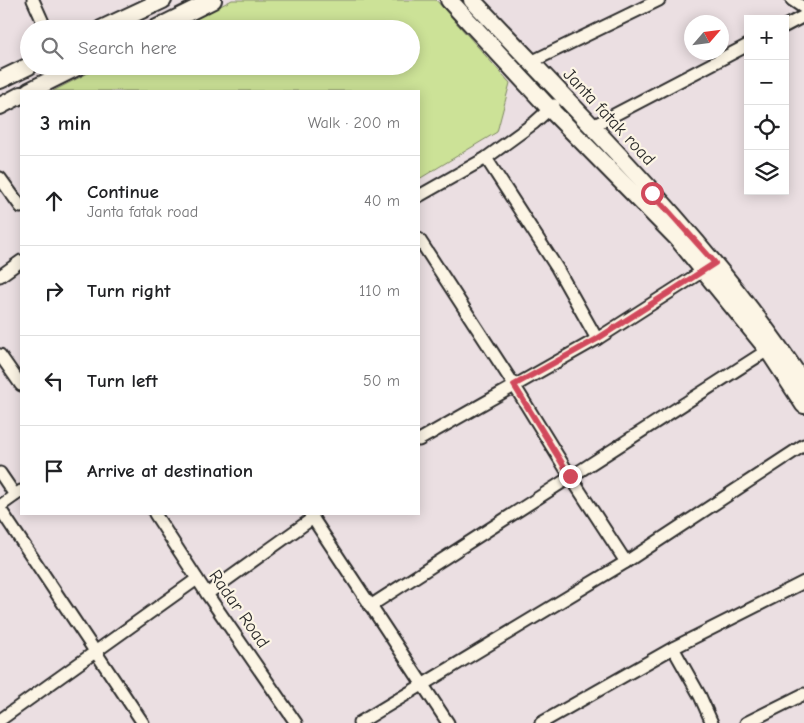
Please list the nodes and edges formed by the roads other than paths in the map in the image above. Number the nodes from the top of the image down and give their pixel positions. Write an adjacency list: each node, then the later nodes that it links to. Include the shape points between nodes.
1 (33, 0): 10 (street)
2 (163, 0): 11 (street)
3 (213, 0): 12 (street)
4 (448, 0): 25 (street)
5 (472, 0): 15 (street, Janta fatak road)
6 (659, 0): 15 (street)
7 (792, 0): 8 (street)
8 (804, 8)
9 (804, 16): 13 (street)
10 (42, 20)
11 (120, 20)
12 (173, 20)
13 (789, 24)
14 (744, 47): 26 (street)
15 (531, 62): 23 (street, Janta fatak road)
16 (20, 71): 19 (street)
17 (26, 75): 20 (street)
18 (61, 75): 21 (street)
19 (0, 80)
20 (30, 90)
21 (32, 90)
22 (20, 96): 24 (street)
23 (563, 97): 25 (street); 26 (street, Janta fatak road)
24 (0, 106)
25 (550, 109): 27 (street); 33 (street, via 677,238)
26 (591, 127): 33 (street, Janta fatak road)
27 (486, 158): 29 (street); 35 (street, via 557,268)
28 (0, 178): 30 (street)
29 (420, 195)
30 (20, 205)
31 (420, 241): 40 (street)
32 (20, 262): 34 (street)
33 (710, 267): 35 (street); 36 (street, Janta fatak road)
34 (0, 276)
35 (597, 339): 40 (street)
36 (773, 347): 38 (street, Janta fatak road); 41 (street); 45 (street)
37 (0, 355): 39 (street)
38 (804, 384)
39 (20, 385)
40 (514, 385): 42 (street); 45 (street)
41 (804, 405)
42 (420, 439)
43 (804, 445): 50 (street)
44 (0, 473): 46 (street)
45 (570, 476): 50 (street); 54 (street)
46 (18, 493): 47 (street)
47 (0, 508): 56 (street)
48 (156, 515): 51 (street, Radar Road)
49 (311, 516): 53 (street); 54 (street)
50 (626, 562): 57 (street)
51 (197, 579): 53 (street, Radar Road); 56 (street)
52 (804, 582): 55 (street)
53 (206, 594): 61 (street, Radar Road)
54 (370, 606): 57 (street)
55 (673, 648): 64 (street); 65 (street)
56 (95, 652): 59 (street); 60 (street)
57 (423, 685): 62 (street); 63 (street)
58 (804, 694): 66 (street)
59 (0, 720)
60 (143, 723)
61 (296, 723)
62 (359, 723)
63 (448, 723)
64 (541, 723)
65 (712, 723)
66 (746, 723)

